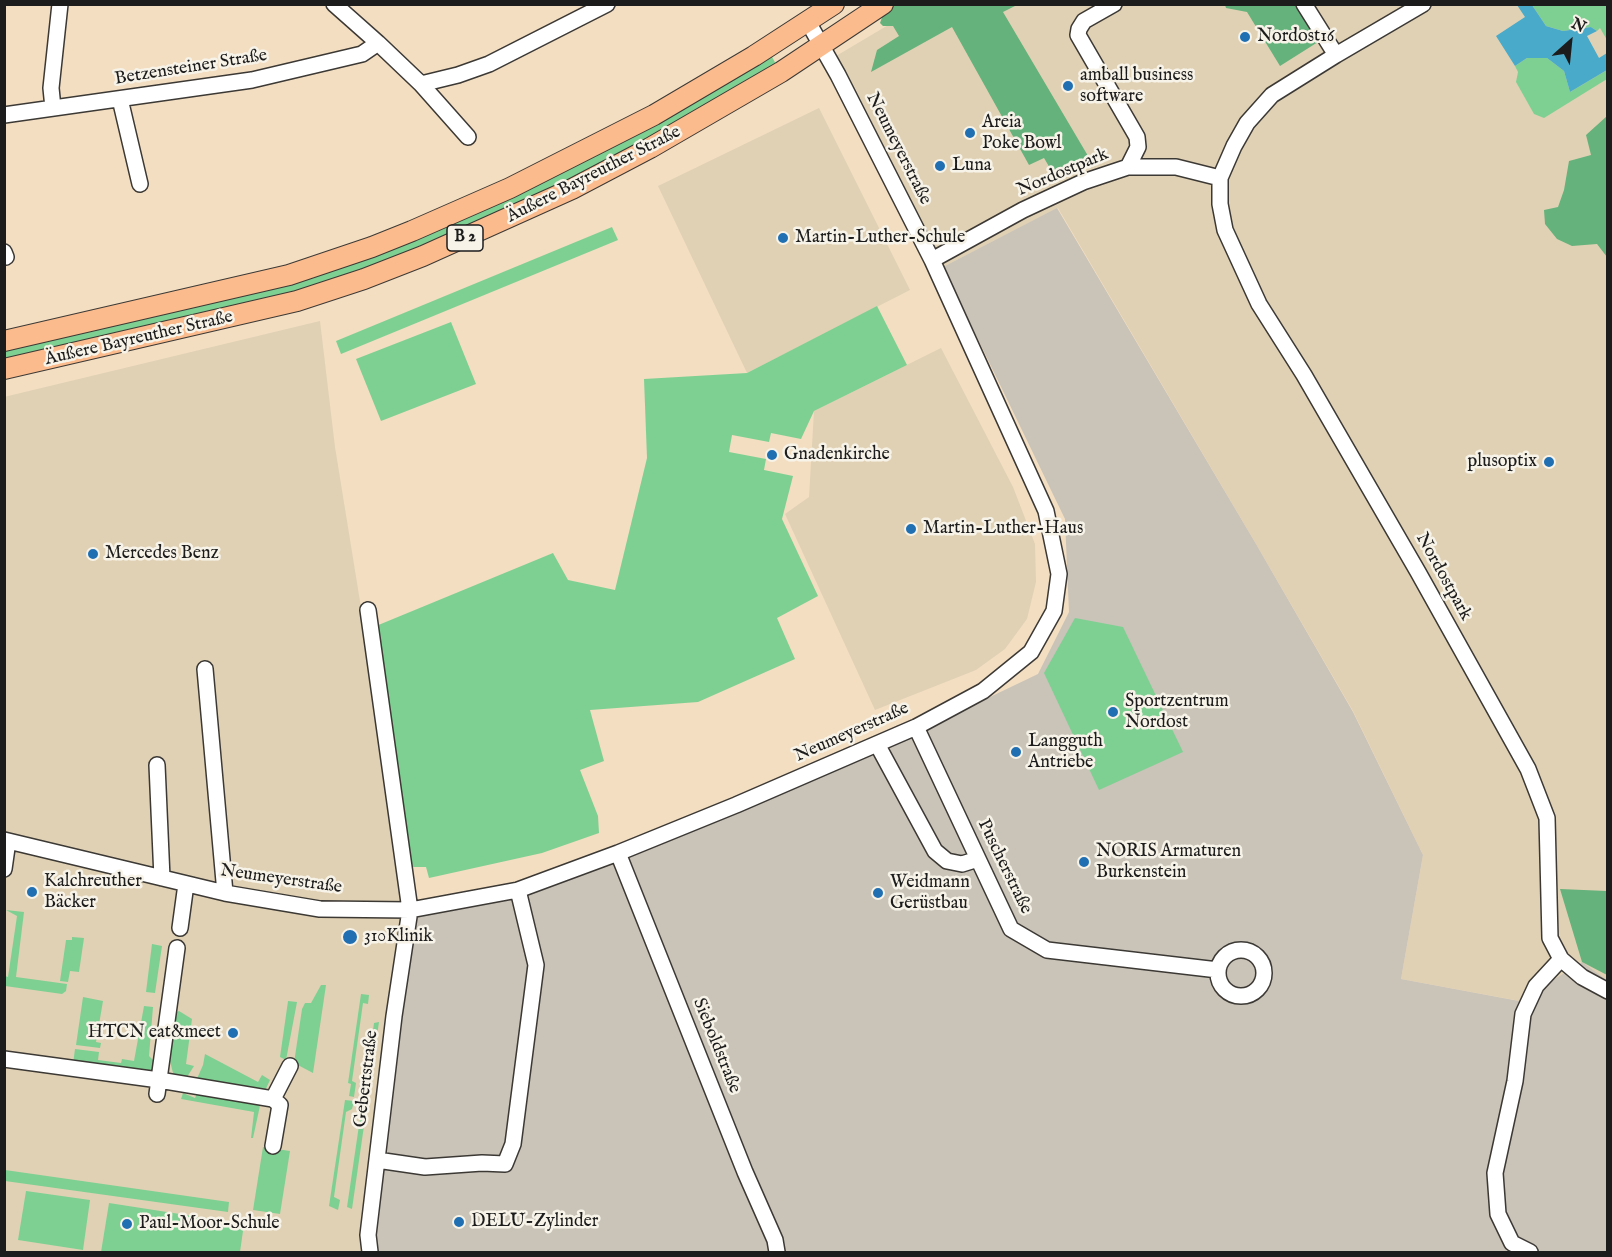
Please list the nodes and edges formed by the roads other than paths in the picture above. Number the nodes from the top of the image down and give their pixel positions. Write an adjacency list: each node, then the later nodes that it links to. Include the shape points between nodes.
1 (60, 4): 15 (street, via 51,88)
2 (334, 4): 10 (street)
3 (607, 4): 13 (street, via 489,64)
4 (834, 4): 9 (main road, Äußere Bayreuther Straße / B 2)
5 (883, 4): 11 (main road, Äußere Bayreuther Straße / B 2)
6 (1114, 4): 18 (street, via 1084,21 1078,35 1137,137 1138,147)
7 (1304, 4): 12 (street)
8 (1423, 4): 12 (street, Nordostpark)
9 (808, 22): 11 (street, Neumeyerstraße); 22 (main road, Äußere Bayreuther Straße / B 2, via 654,115 570,159 510,189 372,247 266,281)
10 (378, 43): 13 (street); 14 (street, Betzensteiner Straße, via 362,54 252,81)
11 (823, 46): 21 (street, Neumeyerstraße); 23 (main road, Äußere Bayreuther Straße / B 2, via 701,120 598,176 401,265 269,308)
12 (1336, 55): 19 (street, Nordostpark, via 1272,95 1246,123)
13 (421, 84): 17 (street)
14 (120, 99): 15 (street, Betzensteiner Straße); 20 (street)
15 (53, 108): 16 (street, Betzensteiner Straße)
16 (4, 115)
17 (468, 137)
18 (1128, 167): 19 (street, Nordostpark, via 1176,167); 21 (street, Nordostpark, via 1083,182 1023,210)
19 (1220, 178): 40 (street, Nordostpark, via 1225,230 1259,304 1418,572 1528,769 1547,818 1550,938)
20 (140, 184)
21 (932, 260): 26 (street, Neumeyerstraße, via 1047,512 1060,570 1054,611 1031,652 983,691)
22 (4, 341)
23 (4, 369)
24 (368, 610): 37 (street, Gebertstraße)
25 (205, 669): 36 (street)
26 (916, 727): 27 (street, Neumeyerstraße); 31 (street, Puscherstraße)
27 (877, 744): 30 (street, Neumeyerstraße); 31 (street, via 935,851 947,861 962,864)
28 (157, 765): 33 (street)
29 (6, 841): 32 (street); 33 (street, Neumeyerstraße)
30 (618, 853): 35 (street, Neumeyerstraße); 50 (street, Sieboldstraße)
31 (978, 859): 41 (street, Puscherstraße, via 1011,929 1047,950)
32 (4, 869)
33 (162, 878): 34 (street, Neumeyerstraße)
34 (186, 884): 36 (street, Neumeyerstraße); 38 (street)
35 (518, 890): 37 (street, Neumeyerstraße); 48 (street, via 536,965 513,1144 505,1164 425,1167)
36 (225, 893): 37 (street, Neumeyerstraße, via 320,909)
37 (410, 910): 48 (street, Gebertstraße)
38 (180, 928)
39 (177, 948): 45 (street)
40 (1561, 958): 42 (street, Nordostpark, via 1582,978); 51 (street, via 1536,986 1523,1014 1515,1081 1495,1173 1498,1214 1512,1243)
41 (1218, 970)
42 (1608, 991)
43 (4, 1059): 45 (street)
44 (290, 1066): 46 (street)
45 (158, 1087): 46 (street)
46 (273, 1099): 47 (street, via 280,1105)
47 (273, 1146)
48 (377, 1160): 49 (street, Gebertstraße, via 368,1235)
49 (370, 1252)
50 (777, 1252)
51 (1530, 1252)

